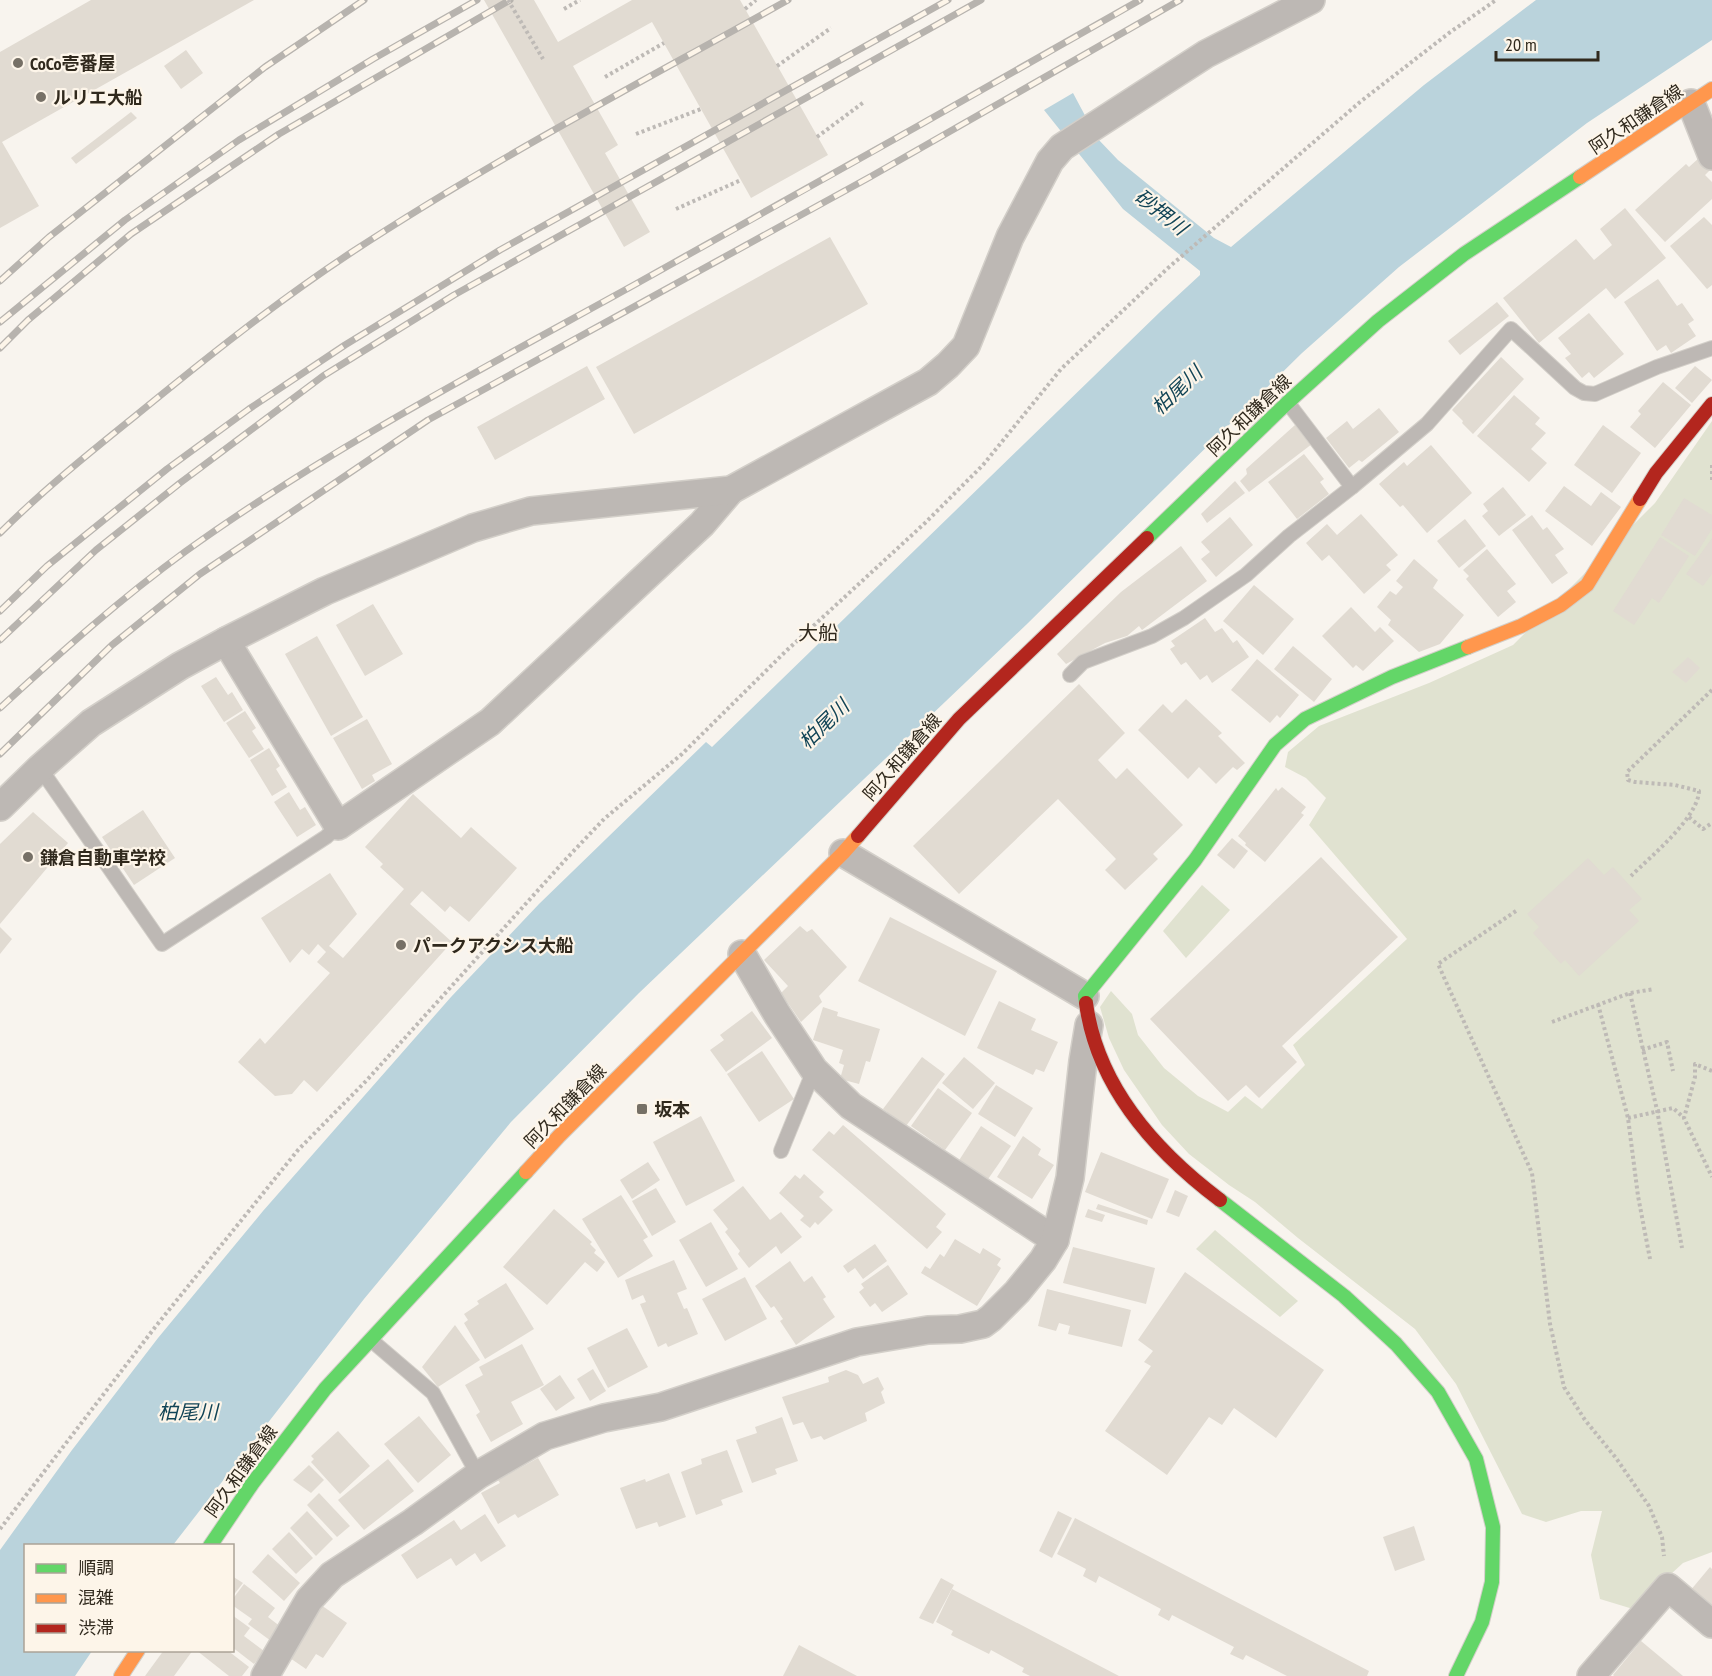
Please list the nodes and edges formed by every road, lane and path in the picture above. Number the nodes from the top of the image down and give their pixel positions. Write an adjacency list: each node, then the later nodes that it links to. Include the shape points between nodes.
1 (508, 0): 10 (path, bridge)
2 (580, 0): 6 (path)
3 (756, 0): 7 (path)
4 (1311, 0): 27 (street, via 1206,54 1062,147 1050,160 1010,237 966,346 948,365 928,382)
5 (1496, 0): 60 (path, via 1360,102 1168,268 1061,369 983,465 925,523 682,754 604,819 298,1150 156,1326)
6 (564, 9)
7 (745, 9)
8 (831, 28): 11 (path)
9 (664, 43): 12 (path)
10 (543, 59)
11 (777, 66)
12 (605, 77)
13 (1701, 96): 18 (street); 22 (main road, 阿久和鎌倉線, via 1464,254 1378,321)
14 (864, 102): 17 (path)
15 (701, 109): 16 (path)
16 (636, 134)
17 (817, 137)
18 (1712, 156)
19 (741, 180): 20 (path)
20 (676, 209)
21 (1712, 348): 26 (lane, via 1595,394 1584,393 1512,329 1427,424)
22 (1287, 403): 26 (lane); 36 (main road, 阿久和鎌倉線, via 959,719)
23 (1712, 404): 42 (main road, via 1656,472 1587,585 1521,626 1392,677 1305,719 1275,745 1195,860)
24 (1712, 465): 25 (path)
25 (1712, 481)
26 (1352, 487): 29 (lane, via 1246,575 1184,618 1152,636 1083,662)
27 (731, 490): 28 (street, via 531,511 473,528 325,591); 35 (street, via 702,524 490,722)
28 (226, 641): 31 (street, via 91,723); 35 (street)
29 (1070, 675)
30 (1712, 690): 33 (path, via 1627,772 1628,780 1635,782 1699,791)
31 (40, 768): 32 (street); 35 (lane, via 162,944)
32 (0, 807)
33 (1689, 817): 34 (path, via 1702,829); 37 (path)
34 (1712, 823)
35 (338, 826)
36 (843, 854): 39 (main road, 阿久和鎌倉線); 42 (street)
37 (1631, 876)
38 (1516, 910): 62 (path, via 1438,964 1532,1173 1550,1324 1564,1387 1648,1506 1662,1537)
39 (742, 954): 47 (street); 58 (main road, 阿久和鎌倉線, via 559,1136)
40 (1654, 989): 41 (path)
41 (1630, 993): 43 (path); 46 (path)
42 (1085, 996): 45 (main road)
43 (1598, 1004): 44 (path); 51 (path)
44 (1552, 1022)
45 (1089, 1025): 55 (street, via 1070,1178); 67 (main road, via 1105,1070 1131,1114 1157,1143 1200,1185 1344,1296 1379,1328 1438,1392 1455,1421 1476,1459 1493,1527 1492,1582 1482,1622)
46 (1642, 1050): 48 (path, via 1667,1042); 50 (path)
47 (814, 1070): 53 (lane); 55 (street, via 851,1106)
48 (1673, 1071)
49 (1712, 1071): 52 (path, via 1695,1064)
50 (1657, 1110): 51 (path); 52 (path, via 1673,1108); 56 (path)
51 (1628, 1118): 57 (path)
52 (1684, 1118): 54 (path)
53 (781, 1151)
54 (1712, 1177)
55 (1054, 1239): 59 (street, via 1043,1260 1017,1292 983,1324 857,1342 661,1407 604,1418 545,1436)
56 (1682, 1248)
57 (1650, 1259)
58 (371, 1340): 59 (lane, via 433,1393); 61 (main road, 阿久和鎌倉線, via 325,1389)
59 (478, 1475): 66 (street, via 332,1575 309,1600)
60 (0, 1530)
61 (211, 1544)
62 (1668, 1587): 63 (street); 68 (street)
63 (1712, 1624)
64 (137, 1652): 65 (main road)
65 (121, 1676)
66 (265, 1676)
67 (1456, 1676)
68 (1591, 1676)

